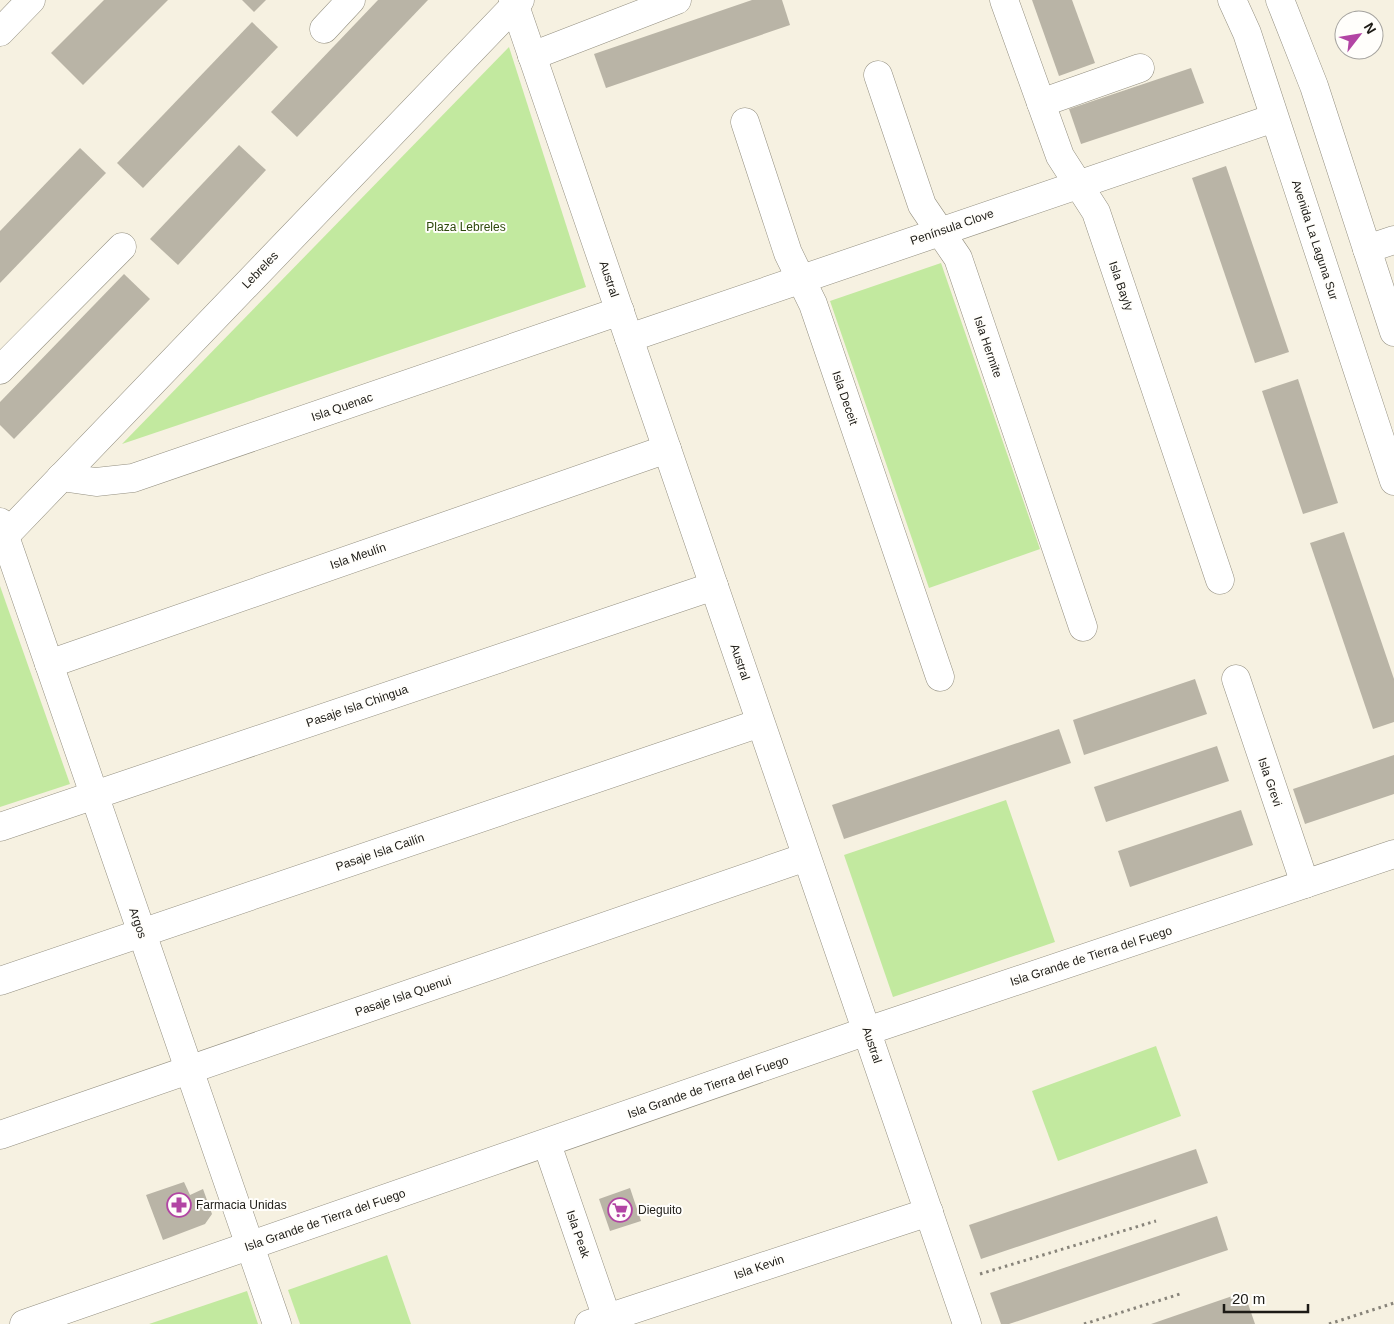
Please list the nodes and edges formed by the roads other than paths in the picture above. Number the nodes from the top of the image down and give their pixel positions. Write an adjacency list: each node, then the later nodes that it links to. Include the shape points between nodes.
1 (30, 0): 9 (street)
2 (352, 0): 8 (street)
3 (677, 0): 10 (street)
4 (1004, 0): 13 (street, Isla Bayly)
5 (1232, 0): 14 (street, Avenida La Laguna Sur)
6 (1280, 0): 20 (street, via 1314,86)
7 (516, 2): 10 (street, Austral); 27 (street, Lebreles)
8 (324, 29)
9 (0, 32)
10 (532, 56): 22 (street, Austral)
11 (1140, 68): 13 (street)
12 (878, 75): 17 (street, Isla Hermite, via 922,205)
13 (1041, 103): 16 (street, Isla Bayly, via 1060,156)
14 (1274, 118): 16 (street, Península Clove); 28 (street, Avenida La Laguna Sur)
15 (744, 122): 21 (street, Isla Deceit, via 788,253)
16 (1078, 184): 17 (street, Península Clove); 30 (street, Isla Bayly, via 1096,212)
17 (940, 231): 21 (street, Península Clove); 32 (street, Isla Hermite, via 958,258)
18 (1394, 240): 20 (street)
19 (122, 247): 25 (street)
20 (1367, 249): 23 (street)
21 (801, 279): 24 (street, Península Clove); 34 (street, Isla Deceit, via 813,304)
22 (620, 311): 24 (street, Austral); 27 (street, Isla Quenac, via 134,478 96,482)
23 (1394, 332)
24 (629, 338): 26 (street, Austral)
25 (0, 370)
26 (667, 449): 31 (street, Austral); 33 (street, Isla Meulín)
27 (61, 477): 29 (street, Lebreles)
28 (1394, 481)
29 (2, 533): 33 (street, Argos)
30 (1220, 580)
31 (714, 586): 36 (street, Austral); 37 (street, Pasaje Isla Chingua)
32 (1084, 627)
33 (49, 664): 37 (street, Argos)
34 (940, 677)
35 (1236, 679): 41 (street, Isla Grevi)
36 (760, 723): 40 (street, Austral); 42 (street, Pasaje Isla Cailín)
37 (94, 794): 38 (street, Pasaje Isla Chingua); 42 (street, Argos)
38 (0, 827)
39 (1394, 854): 41 (street, Isla Grande de Tierra del Fuego)
40 (806, 857): 44 (street, Austral); 45 (street, Pasaje Isla Quenui)
41 (1305, 884): 44 (street, Isla Grande de Tierra del Fuego)
42 (142, 933): 43 (street, Pasaje Isla Cailín); 45 (street, Argos)
43 (0, 982)
44 (867, 1031): 47 (street, Isla Grande de Tierra del Fuego); 48 (street, Austral)
45 (189, 1070): 46 (street, Pasaje Isla Quenui); 49 (street, Argos)
46 (0, 1136)
47 (546, 1144): 49 (street, Isla Grande de Tierra del Fuego); 50 (street, Isla Peak)
48 (929, 1212): 50 (street, Isla Kevin); 53 (street, Austral)
49 (250, 1246): 51 (street, Isla Grande de Tierra del Fuego); 52 (street, Argos)
50 (602, 1322)
51 (24, 1324)
52 (277, 1324)
53 (967, 1324)

